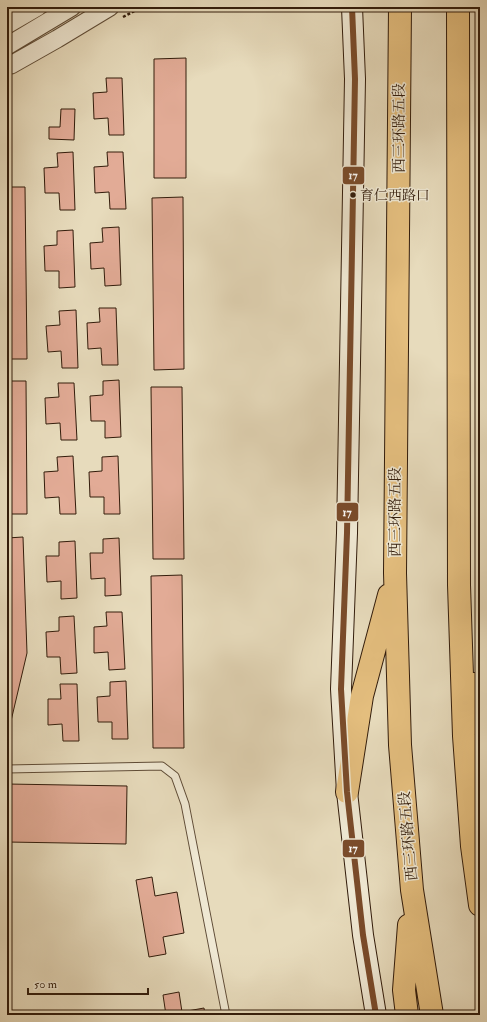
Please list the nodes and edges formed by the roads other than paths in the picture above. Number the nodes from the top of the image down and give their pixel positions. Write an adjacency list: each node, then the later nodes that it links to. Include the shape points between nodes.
1 (38, 7): 7 (street)
2 (72, 7): 8 (street)
3 (110, 7): 9 (street)
4 (352, 7): 14 (main road, via 355,87 348,525 341,689)
5 (400, 7): 10 (highway, 西三环路五段)
6 (458, 7): 11 (highway)
7 (7, 25)
8 (7, 46)
9 (7, 65)
10 (395, 573): 14 (highway, via 362,696); 15 (highway, 西三环路五段, via 400,745)
11 (458, 585): 12 (highway); 16 (highway, via 464,736 472,846)
12 (480, 724)
13 (7, 769): 17 (lane, via 162,766 175,776 186,804)
14 (347, 792): 18 (main road, via 363,935)
15 (412, 890): 19 (highway, via 404,990); 20 (highway, 西三环路五段)
16 (480, 905)
17 (226, 1015)
18 (376, 1015)
19 (407, 1015)
20 (432, 1015)

